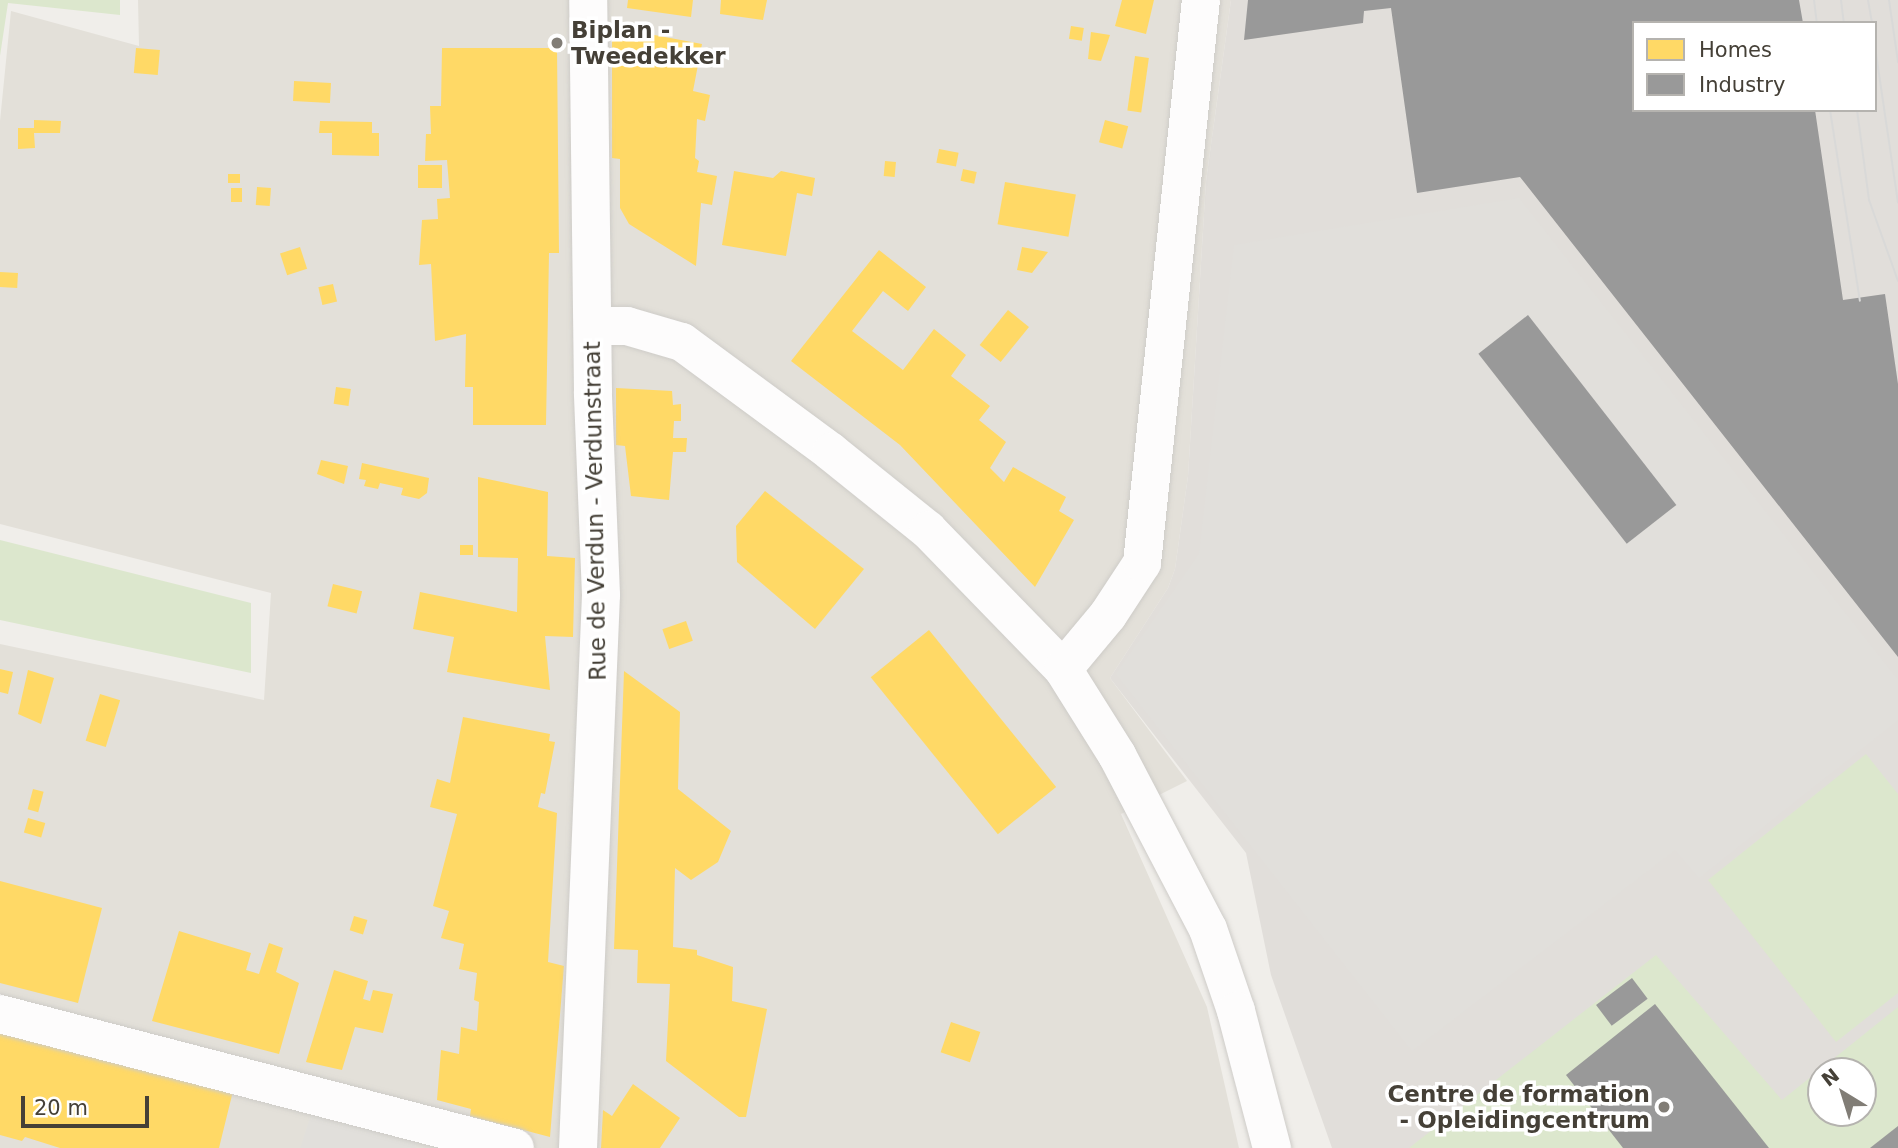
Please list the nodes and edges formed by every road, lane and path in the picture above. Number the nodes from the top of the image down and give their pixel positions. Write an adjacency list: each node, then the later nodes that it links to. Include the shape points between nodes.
1 (588, 0): 3 (street, Rue de Verdun - Verdunstraat)
2 (1200, 0): 4 (street, via 1142,563 1108,615)
3 (593, 326): 4 (street, via 627,326 682,342 928,530); 7 (street, Rue de Verdun - Verdunstraat, via 601,595)
4 (1063, 669): 8 (street, via 1117,755 1208,929 1236,1011)
5 (0, 1014): 6 (street)
6 (515, 1148)
7 (578, 1148)
8 (1272, 1148)

